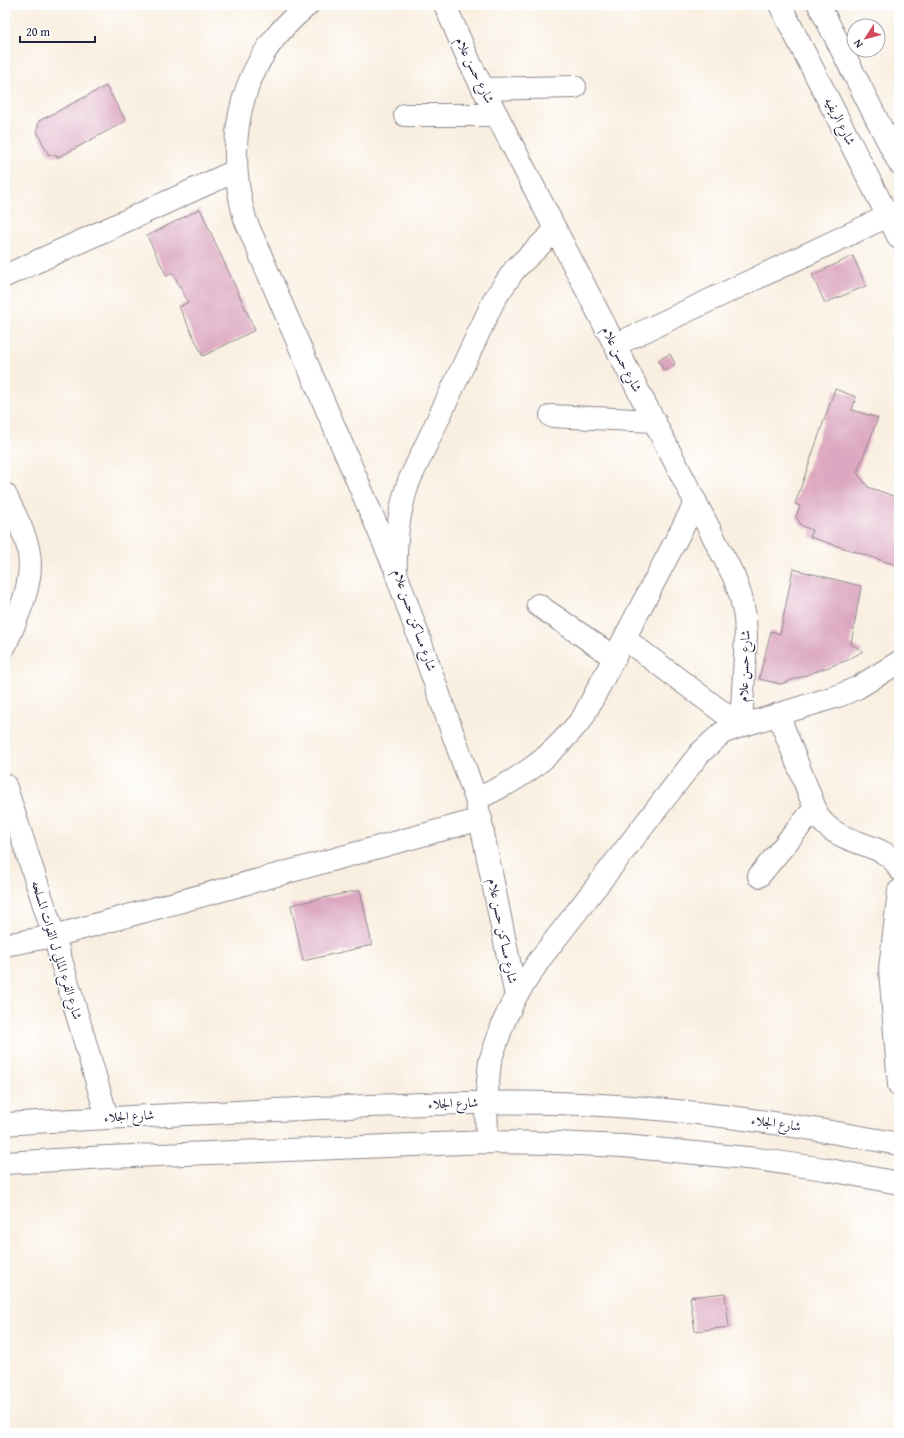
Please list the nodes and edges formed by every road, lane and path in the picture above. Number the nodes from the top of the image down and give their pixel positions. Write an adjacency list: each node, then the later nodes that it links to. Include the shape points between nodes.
1 (308, 5): 10 (street, via 279,33 262,57 249,84 240,112 235,141)
2 (446, 5): 6 (street, شارع حسن علام, via 456,33)
3 (780, 5): 11 (street, شارع الريفيه)
4 (819, 5): 9 (street)
5 (575, 87): 6 (street)
6 (483, 89): 8 (street, شارع حسن علام)
7 (405, 115): 8 (street)
8 (497, 115): 12 (street, شارع حسن علام)
9 (899, 163)
10 (235, 171): 14 (street); 20 (street, via 238,196 245,219)
11 (888, 216): 13 (street, شارع الريفيه); 15 (street)
12 (556, 230): 15 (street, شارع حسن علام); 20 (street, شارع مساكن حسن علام, via 516,269 494,300 409,481 401,503 397,526)
13 (899, 238)
14 (5, 276)
15 (616, 345): 17 (street, شارع حسن علام)
16 (551, 416): 17 (street)
17 (654, 421): 19 (street, شارع حسن علام)
18 (5, 494): 22 (street, via 28,548 30,572 25,594)
19 (696, 502): 23 (street); 26 (street, شارع حسن علام, via 734,577 742,603 746,637)
20 (396, 573): 29 (street, شارع مساكن حسن علام)
21 (538, 605): 23 (street)
22 (5, 646)
23 (620, 649): 26 (street); 29 (street, via 582,719 560,745)
24 (899, 662): 25 (street, via 838,696)
25 (778, 714): 26 (street); 28 (street)
26 (741, 726): 35 (street, via 722,733 700,753 540,959)
27 (5, 785): 33 (street, شارع الفرع المالي ل القوات المسلحه)
28 (815, 808): 30 (street, via 822,823 835,833); 31 (street)
29 (479, 809): 33 (street); 35 (street, شارع مساكن حسن علام)
30 (895, 859)
31 (759, 876)
32 (899, 892): 36 (street, via 890,969)
33 (54, 936): 34 (street); 38 (street, شارع الفرع المالي ل القوات المسلحه)
34 (5, 945)
35 (516, 996): 37 (street, via 490,1061)
36 (899, 1085)
37 (486, 1102): 38 (street, شارع الجلاء); 40 (street); 41 (street, شارع الجلاء, via 556,1103 696,1113 766,1121)
38 (107, 1117): 39 (street, شارع الجلاء)
39 (5, 1124)
40 (487, 1142): 42 (street); 43 (street, via 690,1151 824,1169)
41 (899, 1144)
42 (5, 1163)
43 (899, 1183)

